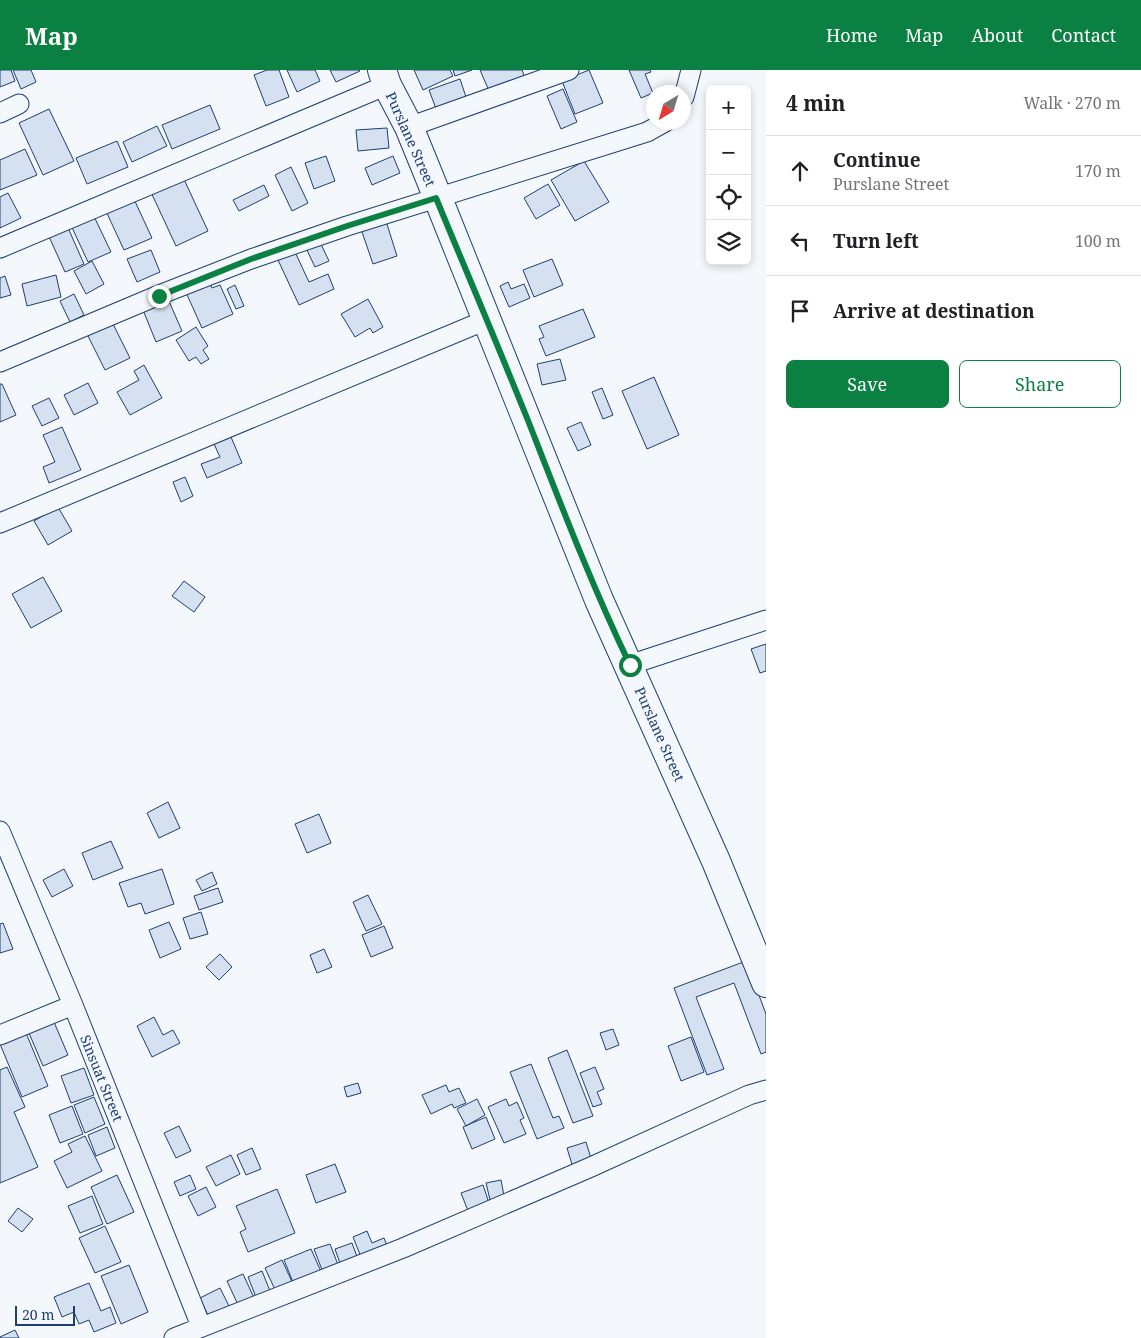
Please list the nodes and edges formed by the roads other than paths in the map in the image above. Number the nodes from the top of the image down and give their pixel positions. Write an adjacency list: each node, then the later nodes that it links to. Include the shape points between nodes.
1 (569, 70): 7 (street)
2 (691, 70): 4 (street)
3 (384, 77): 7 (main road, Purslane Street); 10 (street)
4 (687, 85)
5 (19, 104): 6 (street)
6 (0, 113)
7 (409, 127): 9 (main road, Purslane Street)
8 (650, 130): 9 (street)
9 (436, 198): 11 (main road, Purslane Street); 12 (street, via 251,259)
10 (0, 248)
11 (486, 320): 13 (street); 15 (main road, Purslane Street, via 599,600)
12 (0, 362)
13 (0, 522)
14 (766, 620): 15 (street)
15 (630, 665): 17 (main road, Purslane Street, via 716,861)
16 (0, 830): 19 (street, Sinsuat Street)
17 (758, 938): 18 (main road, Purslane Street)
18 (766, 983)
19 (73, 1006): 20 (street); 22 (street, Sinsuat Street)
20 (0, 1035)
21 (766, 1090): 22 (street, via 403,1248)
22 (201, 1326): 23 (street)
23 (174, 1338)

